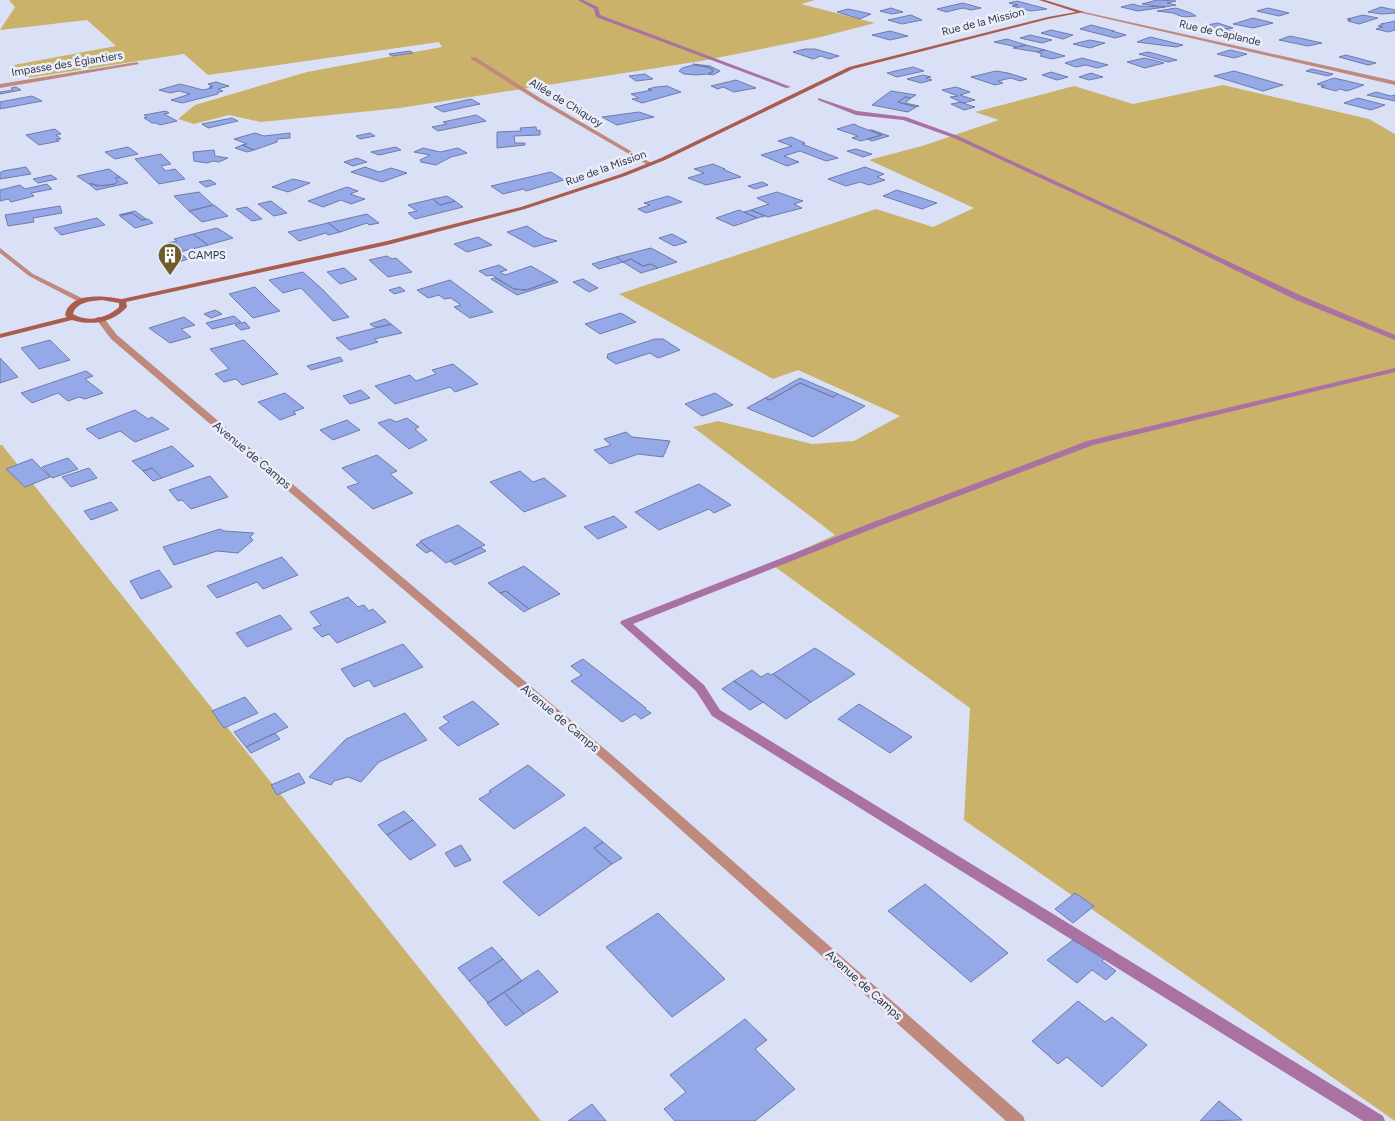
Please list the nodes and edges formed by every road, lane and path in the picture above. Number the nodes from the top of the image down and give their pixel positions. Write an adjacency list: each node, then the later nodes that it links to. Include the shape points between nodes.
1 (1041, 0): 2 (main road, Rue de Caplande)
2 (1082, 12): 5 (street, Rue de Caplande); 7 (main road, Rue de la Mission, via 852,68)
3 (473, 58): 7 (street, Allée de Chiquoy)
4 (137, 63): 6 (street, Impasse des Églantiers)
5 (1395, 83)
6 (0, 86)
7 (650, 164): 10 (main road, Rue de la Mission, via 523,208 459,226)
8 (0, 250): 9 (street, via 31,275)
9 (84, 301): 10 (main road, Rue de la Mission, via 102,298); 11 (main road, via 68,311)
10 (122, 301): 12 (main road, via 124,304 120,311)
11 (72, 318): 12 (main road); 13 (main road)
12 (100, 319): 14 (street, Avenue de Camps, via 114,337 616,765)
13 (0, 336)
14 (1017, 1121)

